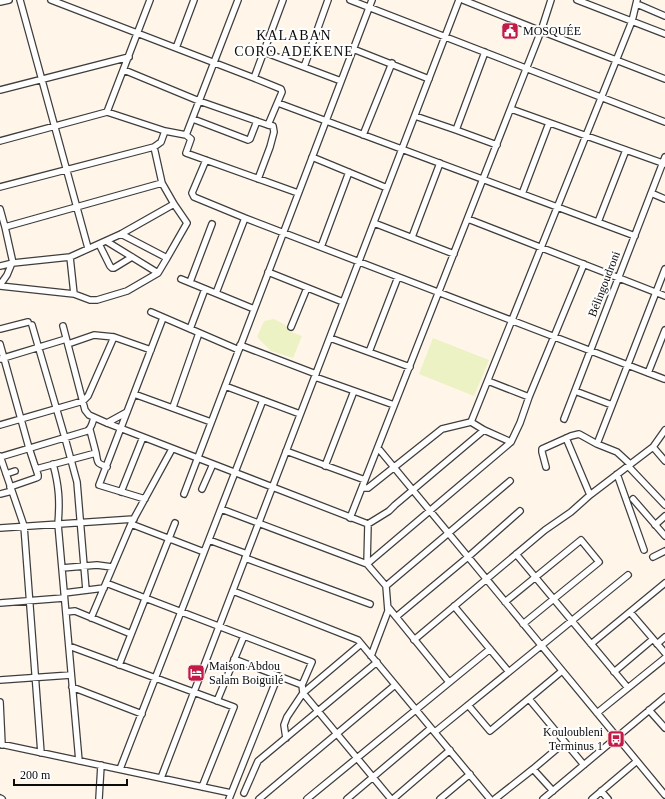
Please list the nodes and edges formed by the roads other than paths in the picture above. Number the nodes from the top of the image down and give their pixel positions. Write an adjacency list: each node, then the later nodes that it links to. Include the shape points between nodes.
1 (9, 0): 15 (street)
2 (20, 0): 39 (street)
3 (51, 0): 16 (street)
4 (150, 0): 22 (street)
5 (194, 0): 25 (street)
6 (238, 0): 31 (street)
7 (283, 0): 27 (street)
8 (328, 0): 33 (street)
9 (350, 0): 18 (street)
10 (372, 0): 18 (street)
11 (459, 0): 24 (street)
12 (463, 0): 21 (street)
13 (551, 0): 21 (street)
14 (577, 0): 20 (street)
15 (0, 2)
16 (61, 2): 22 (street)
17 (637, 2): 19 (street); 20 (street)
18 (369, 7): 24 (street); 26 (street)
19 (665, 16)
20 (632, 21): 23 (street); 30 (street)
21 (542, 31): 30 (street); 34 (street)
22 (138, 33): 25 (street); 29 (street)
23 (665, 34)
24 (445, 37): 28 (street); 37 (street)
25 (176, 48): 31 (street)
26 (353, 49): 32 (street); 40 (street)
27 (264, 52): 33 (street); 36 (street)
28 (485, 52): 34 (street); 56 (street)
29 (129, 57): 35 (street); 39 (street)
30 (616, 60): 38 (street); 42 (street)
31 (214, 63): 36 (street); 43 (street)
32 (392, 63): 37 (street); 58 (street)
33 (304, 67): 40 (street)
34 (527, 68): 42 (street); 45 (street)
35 (124, 70): 43 (street); 46 (street)
36 (254, 78): 44 (street, via 281,89)
37 (429, 79): 47 (street)
38 (665, 79)
39 (42, 80): 41 (street); 54 (street)
40 (341, 81): 50 (street)
41 (0, 89)
42 (602, 97): 51 (street); 59 (street)
43 (199, 101): 48 (street); 49 (street)
44 (278, 103): 50 (street); 53 (street)
45 (511, 109): 52 (street); 61 (street)
46 (107, 112): 54 (street); 55 (street)
47 (415, 116): 56 (street); 63 (street)
48 (193, 119): 49 (street, via 248,140); 57 (street)
49 (257, 121): 53 (street)
50 (326, 121): 58 (street); 65 (street)
51 (665, 122)
52 (549, 123): 59 (street); 78 (street)
53 (268, 125): 72 (street, via 273,126 274,132)
54 (55, 126): 60 (street); 70 (street)
55 (165, 130): 57 (street); 62 (street, via 161,142)
56 (456, 130): 61 (street)
57 (186, 134): 67 (street, via 191,139 186,153)
58 (363, 135): 63 (street)
59 (586, 136): 64 (street); 83 (street)
60 (0, 141)
61 (497, 145): 73 (street)
62 (154, 147): 70 (street); 74 (street)
63 (402, 149): 68 (street); 76 (street)
64 (626, 150): 69 (street); 87 (street)
65 (312, 157): 71 (street); 77 (street)
66 (665, 157): 69 (street, Bélingoudroni)
67 (206, 160): 72 (street); 85 (street, via 192,193 194,197)
68 (440, 163): 73 (street); 94 (street)
69 (664, 164): 79 (street, Bélingoudroni)
70 (67, 170): 75 (street); 82 (street)
71 (349, 172): 76 (street); 97 (street)
72 (258, 179): 77 (street)
73 (483, 180): 78 (street); 86 (street)
74 (162, 183): 81 (street); 82 (street)
75 (0, 187)
76 (387, 188): 88 (street)
77 (298, 193): 91 (street)
78 (522, 194): 83 (street)
79 (651, 194): 80 (street); 93 (street, Bélingoudroni)
80 (665, 199)
81 (174, 204): 92 (street); 103 (street, via 187,224)
82 (77, 207): 90 (street); 98 (street)
83 (557, 207): 87 (street); 99 (street)
84 (0, 209): 90 (street)
85 (245, 218): 91 (street); 120 (street)
86 (468, 219): 99 (street); 100 (street)
87 (598, 222): 93 (street)
88 (374, 223): 94 (street); 104 (street)
89 (212, 224): 114 (street)
90 (5, 227): 105 (street)
91 (283, 233): 97 (street); 109 (street)
92 (121, 234): 95 (street); 103 (street)
93 (635, 236): 112 (street, Bélingoudroni)
94 (412, 237): 100 (street)
95 (106, 241): 96 (street); 102 (street)
96 (99, 244): 98 (street); 102 (street, via 112,268)
97 (321, 247): 104 (street)
98 (88, 248): 101 (street)
99 (541, 248): 106 (street); 127 (street)
100 (454, 254): 118 (street)
101 (70, 257): 105 (street); 121 (street)
102 (132, 257): 110 (street)
103 (167, 258): 110 (street)
104 (359, 262): 111 (street); 123 (street)
105 (13, 263): 107 (street); 115 (street)
106 (584, 264): 112 (street); 135 (street)
107 (0, 266)
108 (665, 269): 119 (street)
109 (268, 272): 116 (street); 124 (street)
110 (158, 273): 121 (street, via 127,291 97,300)
111 (398, 277): 118 (street); 143 (street)
112 (619, 278): 119 (street); 142 (street, Bélingoudroni)
113 (181, 279): 114 (street)
114 (190, 282): 117 (street)
115 (0, 285): 121 (street)
116 (307, 288): 123 (street); 129 (street)
117 (205, 289): 120 (street); 131 (street)
118 (439, 292): 127 (street); 146 (street)
119 (656, 292): 122 (street); 145 (street)
120 (216, 293): 124 (street)
121 (74, 294)
122 (665, 296)
123 (343, 302): 136 (street)
124 (254, 309): 140 (street)
125 (151, 312): 126 (street)
126 (163, 318): 131 (street); 141 (street)
127 (512, 320): 135 (street); 150 (street)
128 (63, 326): 137 (street)
129 (291, 327)
130 (0, 329): 139 (street, via 30,323)
131 (190, 329): 133 (street)
132 (665, 330): 147 (street)
133 (199, 333): 140 (street); 160 (street)
134 (114, 337): 137 (street, via 94,335); 141 (street); 157 (street)
135 (554, 337): 142 (street); 155 (street)
136 (330, 338): 143 (street); 148 (street)
137 (67, 341): 139 (street); 157 (street)
138 (0, 344): 144 (street)
139 (39, 347): 144 (street); 161 (street)
140 (239, 348): 148 (street); 151 (street)
141 (151, 350): 154 (street)
142 (590, 350): 145 (street); 153 (street, Bélingoudroni)
143 (369, 352): 146 (street)
144 (2, 358): 165 (street)
145 (628, 365): 147 (street); 159 (street)
146 (410, 367): 158 (street)
147 (648, 372): 149 (street)
148 (315, 376): 152 (street); 163 (street)
149 (664, 379)
150 (488, 381): 155 (street); 168 (street)
151 (225, 386): 156 (street); 167 (street)
152 (354, 391): 158 (street); 193 (street)
153 (575, 391): 159 (street); 166 (street, Bélingoudroni)
154 (134, 394): 160 (street); 162 (street)
155 (529, 397): 178 (street)
156 (263, 400): 163 (street); 199 (street)
157 (83, 402): 161 (street); 164 (street, via 86,413)
158 (394, 405): 182 (street)
159 (612, 405): 179 (street)
160 (173, 407): 167 (street)
161 (57, 409): 165 (street); 176 (street)
162 (127, 412): 169 (street); 171 (street)
163 (300, 414): 184 (street)
164 (94, 418): 169 (street); 172 (street)
165 (21, 419): 170 (street); 181 (street)
166 (564, 419)
167 (211, 422): 187 (street)
168 (471, 422): 173 (street); 196 (street, via 442,429)
169 (107, 423): 171 (street)
170 (0, 425)
171 (121, 429): 175 (street); 194 (street)
172 (90, 430): 176 (street); 185 (street)
173 (484, 430): 178 (street); 208 (street)
174 (665, 430): 180 (street)
175 (143, 437): 183 (street); 209 (street)
176 (65, 438): 181 (street); 188 (street)
177 (566, 438): 179 (street, via 579,434); 195 (street, via 542,449); 212 (street)
178 (511, 442): 217 (street)
179 (597, 444): 192 (street, via 617,452)
180 (653, 447): 189 (street); 192 (street)
181 (29, 448): 186 (street); 197 (street)
182 (378, 448): 196 (street); 202 (street)
183 (172, 449): 187 (street); 213 (street)
184 (286, 451): 193 (street); 204 (street)
185 (96, 453): 188 (street); 194 (street, via 99,464)
186 (0, 456): 200 (street)
187 (197, 458): 191 (street); 211 (street)
188 (70, 460): 190 (street); 222 (street, via 77,482)
189 (665, 461)
190 (54, 464): 197 (street); 225 (street, via 58,482)
191 (212, 464): 199 (street); 207 (street)
192 (629, 465): 201 (street); 215 (street)
193 (325, 466): 202 (street)
194 (107, 467): 209 (street, via 99,485)
195 (546, 467)
196 (394, 468): 205 (street, via 368,488); 208 (street)
197 (36, 469): 206 (street, via 36,478)
198 (15, 471): 200 (street)
199 (235, 473): 204 (street); 216 (street)
200 (6, 474): 206 (street)
201 (617, 474): 212 (street); 234 (street)
202 (365, 480): 205 (street)
203 (510, 481): 230 (street)
204 (272, 488): 220 (street); 224 (street)
205 (362, 488): 220 (street)
206 (11, 489): 210 (street); 228 (street)
207 (202, 489)
208 (413, 491): 217 (street); 226 (street)
209 (121, 492): 213 (street)
210 (0, 494)
211 (184, 494)
212 (590, 495): 237 (street)
213 (145, 499): 221 (street)
214 (633, 499): 227 (street)
215 (665, 505)
216 (221, 508): 224 (street); 233 (street)
217 (430, 511): 230 (street); 241 (street)
218 (520, 511): 239 (street)
219 (665, 516): 227 (street)
220 (350, 518): 226 (street)
221 (133, 521): 222 (street); 232 (street); 243 (street)
222 (81, 522): 225 (street); 242 (street)
223 (175, 523): 232 (street)
224 (259, 523): 238 (street); 241 (street)
225 (58, 524): 228 (street); 244 (street)
226 (368, 524): 241 (street)
227 (655, 525): 231 (street)
228 (24, 526): 229 (street); 256 (street)
229 (0, 528)
230 (448, 533): 239 (street); 250 (street)
231 (665, 536)
232 (169, 539): 236 (street); 254 (street)
233 (209, 540): 236 (street); 238 (street)
234 (644, 550)
235 (665, 551): 240 (street)
236 (204, 552): 263 (street)
237 (516, 554): 246 (street); 247 (street)
238 (246, 556): 252 (street); 259 (street)
239 (468, 557): 247 (street); 265 (street)
240 (653, 557)
241 (367, 564): 250 (street)
242 (84, 566): 243 (street); 244 (street); 251 (street)
243 (112, 567): 249 (street)
244 (62, 568): 253 (street)
245 (628, 575): 267 (street)
246 (535, 577): 255 (street); 255 (street, via 580,540 599,562); 257 (street)
247 (486, 579): 257 (street); 260 (street)
248 (665, 583): 264 (street)
249 (105, 585): 251 (street); 254 (street); 266 (street)
250 (386, 586): 261 (street)
251 (86, 590): 253 (street)
252 (232, 591): 269 (street); 275 (street, via 358,640)
253 (64, 596): 256 (street); 262 (street)
254 (146, 598): 263 (street); 270 (street)
255 (554, 599): 267 (street); 268 (street)
256 (30, 601): 258 (street); 291 (street)
257 (505, 602): 268 (street)
258 (0, 603)
259 (370, 604)
260 (454, 606): 273 (street); 279 (street)
261 (388, 607): 265 (street); 281 (street)
262 (66, 612): 266 (street, via 75,611); 277 (street)
263 (181, 612): 269 (street); 292 (street)
264 (630, 612): 274 (street); 276 (street)
265 (396, 617): 273 (street)
266 (91, 618): 270 (street)
267 (572, 621): 276 (street); 278 (street)
268 (523, 624): 278 (street)
269 (219, 626): 271 (street); 299 (street)
270 (131, 634): 285 (street)
271 (244, 636): 283 (street); 295 (street, via 312,662)
272 (665, 637): 274 (street)
273 (414, 640): 294 (street)
274 (655, 642): 280 (street); 288 (street)
275 (361, 644): 281 (street); 300 (street)
276 (591, 644): 288 (street)
277 (68, 646): 285 (street); 289 (street)
278 (541, 646): 286 (street); 287 (street)
279 (490, 649): 287 (street); 294 (street)
280 (665, 654)
281 (371, 656): 284 (street)
282 (665, 658): 298 (street)
283 (234, 659): 290 (street); 303 (street)
284 (377, 662): 296 (street); 308 (street)
285 (120, 665): 292 (street)
286 (562, 671): 302 (street); 309 (street)
287 (509, 672): 305 (street)
288 (614, 672): 298 (street)
289 (71, 675): 291 (street); 297 (street)
290 (278, 676): 295 (street); 333 (street)
291 (34, 678): 293 (street); 319 (street)
292 (156, 678): 299 (street); 310 (street)
293 (0, 680)
294 (449, 682): 306 (street)
295 (302, 685): 300 (street)
296 (396, 685): 306 (street); 313 (street)
297 (72, 687): 310 (street); 321 (street)
298 (628, 688): 309 (street)
299 (194, 692): 303 (street); 329 (street)
300 (303, 693): 308 (street); 315 (street, via 287,717 284,725)
301 (665, 697): 307 (street)
302 (529, 699): 305 (street, via 490,731); 316 (street)
303 (217, 700): 330 (street, via 234,707)
304 (0, 702): 317 (street)
305 (468, 705): 312 (street)
306 (416, 710): 312 (street); 320 (street)
307 (649, 710): 311 (street); 314 (street)
308 (318, 711): 313 (street); 315 (street)
309 (597, 713): 314 (street)
310 (142, 714): 326 (street)
311 (665, 728)
312 (433, 730): 318 (street); 328 (street)
313 (337, 734): 320 (street); 339 (street)
314 (617, 737): 322 (street); 324 (street)
315 (286, 738): 334 (street, via 258,761)
316 (565, 742): 324 (street); 325 (street)
317 (1, 744): 319 (street)
318 (450, 750): 327 (street); 342 (street)
319 (40, 753): 321 (street)
320 (357, 758): 328 (street); 340 (street)
321 (78, 761): 323 (street)
322 (637, 761): 332 (street); 335 (street)
323 (101, 765): 326 (street); 337 (street)
324 (584, 765): 331 (street)
325 (533, 769): 331 (street); 345 (street)
326 (120, 770): 329 (street)
327 (470, 774): 343 (street); 344 (street)
328 (373, 777): 341 (street); 342 (street)
329 (161, 778): 330 (street)
330 (202, 787): 333 (street)
331 (553, 791): 336 (street)
332 (601, 792): 346 (street); 347 (street)
333 (232, 793): 338 (street)
334 (244, 793)
335 (665, 795)
336 (545, 798)
337 (99, 799)
338 (229, 799)
339 (259, 799)
340 (307, 799)
341 (346, 799)
342 (392, 799)
343 (440, 799)
344 (490, 799)
345 (495, 799)
346 (592, 799)
347 (608, 799)

